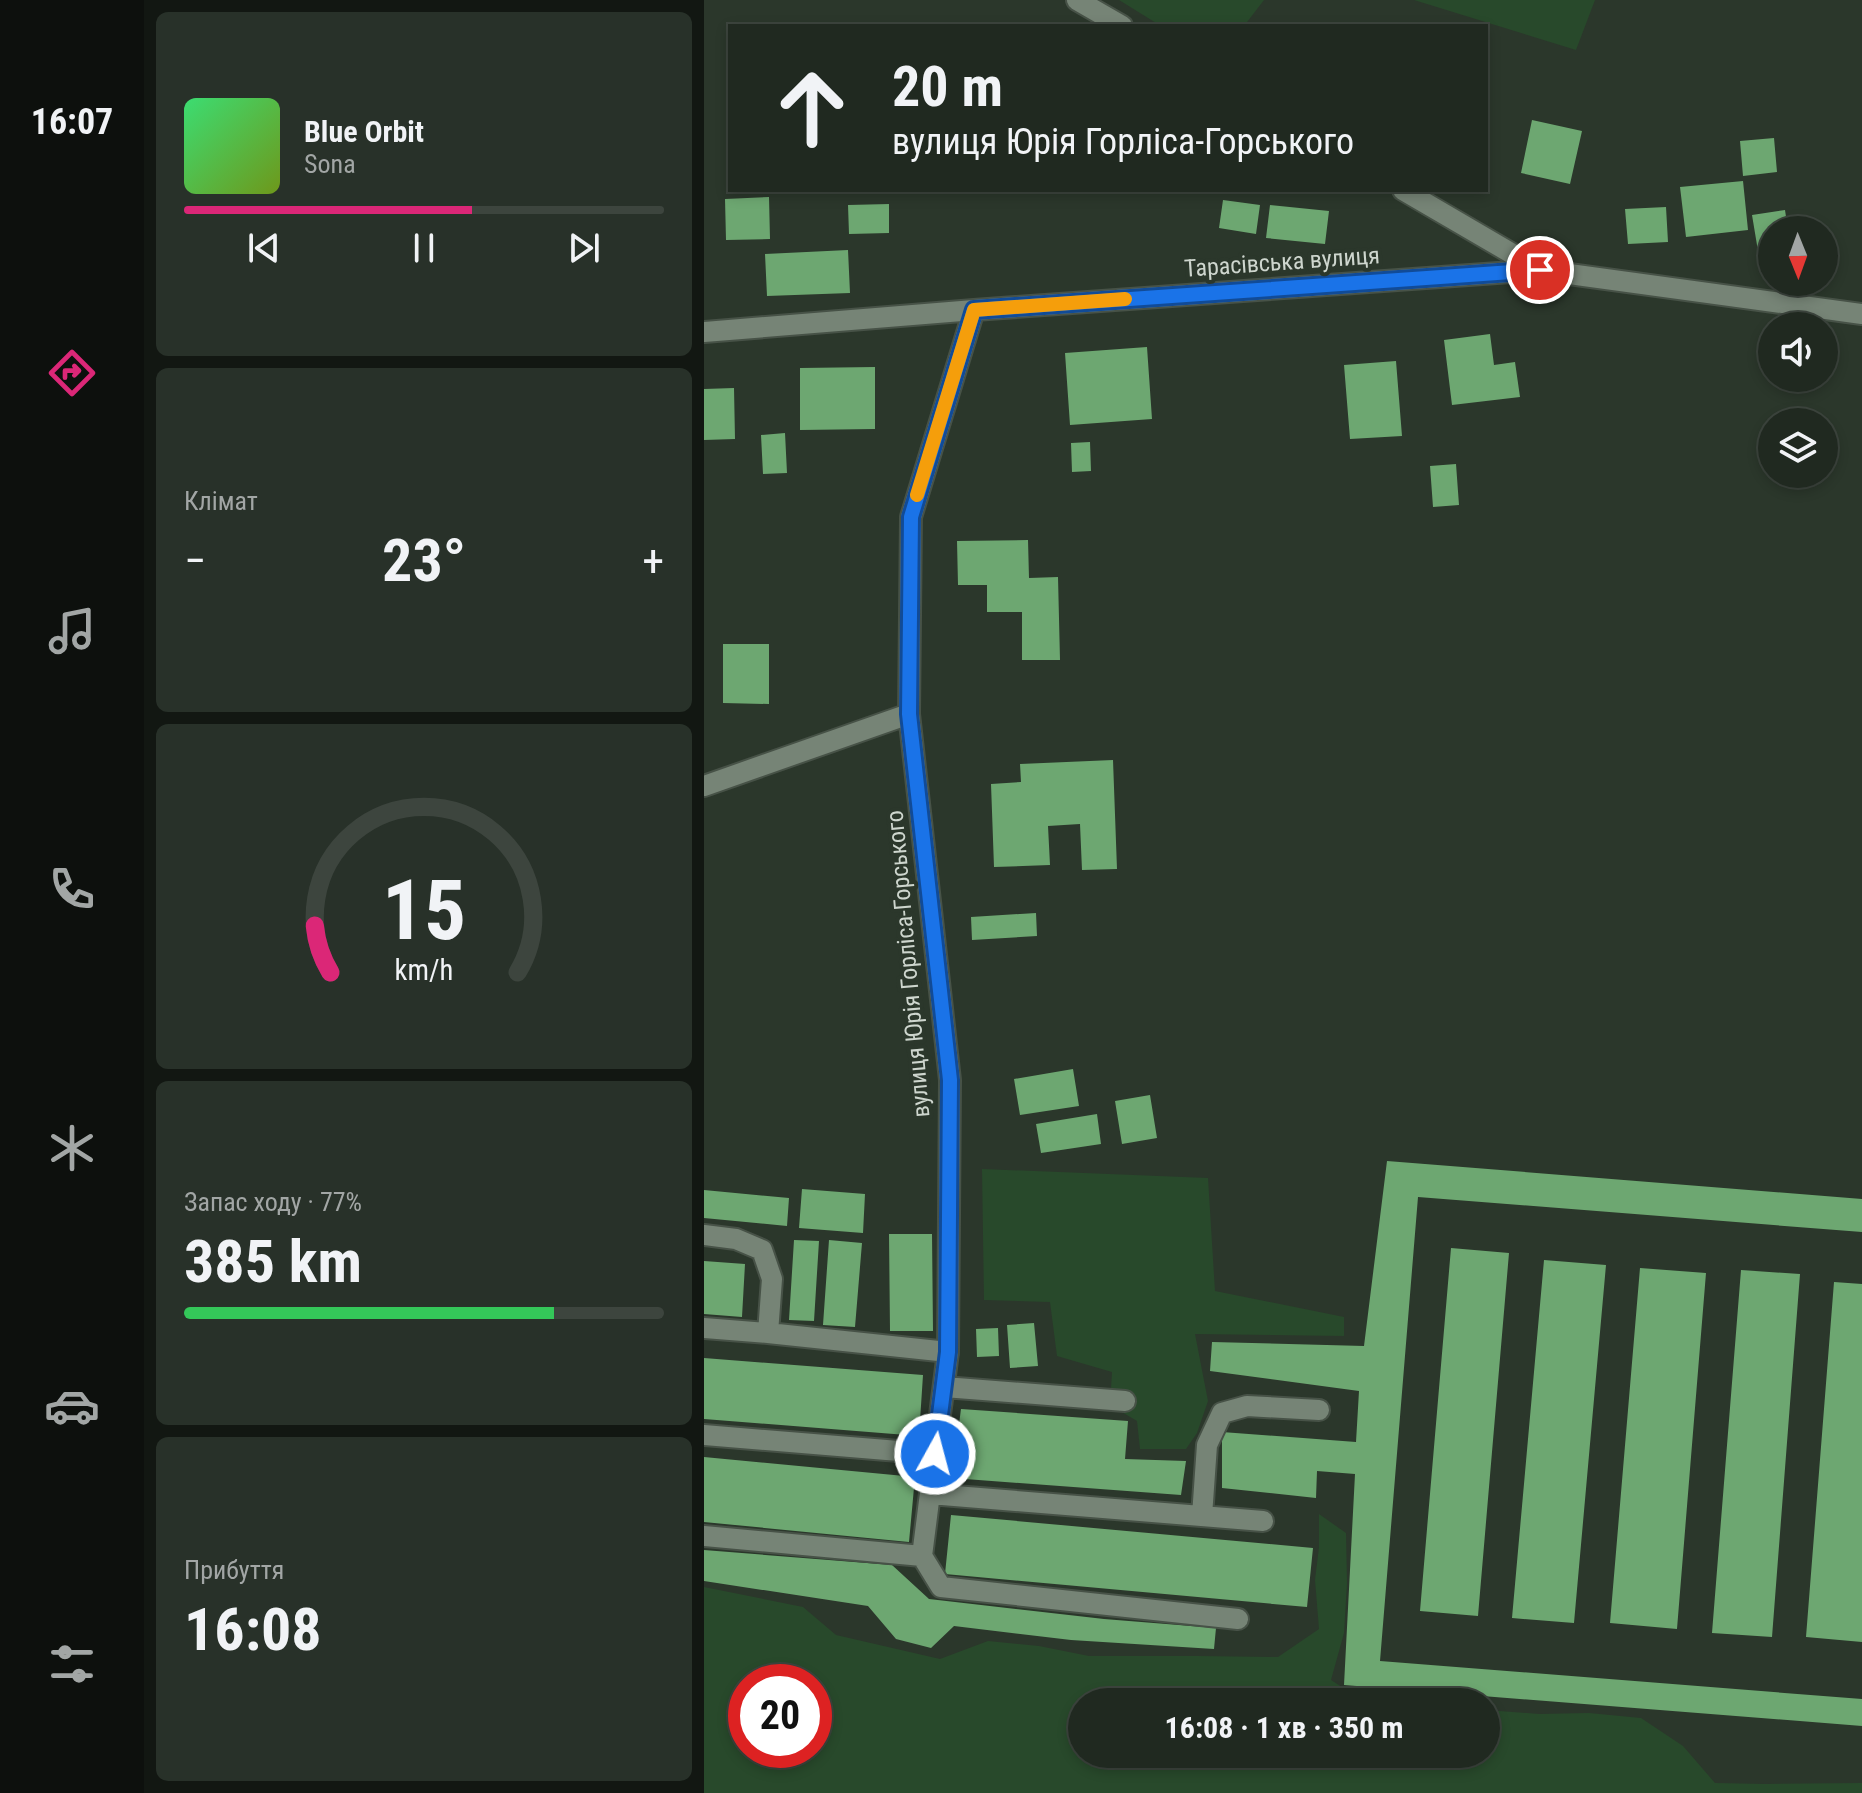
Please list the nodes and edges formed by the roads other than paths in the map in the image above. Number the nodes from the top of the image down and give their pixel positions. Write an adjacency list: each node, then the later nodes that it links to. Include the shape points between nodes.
1 (1077, 0): 2 (street)
2 (1119, 24)
3 (1406, 192): 4 (street)
4 (1540, 270): 5 (street, Тарасівська вулиця); 6 (street, Тарасівська вулиця)
5 (974, 310): 7 (street, Тарасівська вулиця); 8 (street, вулиця Юрія Горліса-Горського, via 911,517)
6 (1862, 314)
7 (704, 332)
8 (909, 714): 9 (street); 13 (street, вулиця Юрія Горліса-Горського, via 950,1080)
9 (704, 786)
10 (704, 1235): 12 (street, via 736,1239 762,1250 772,1279)
11 (704, 1328): 12 (street)
12 (768, 1333): 13 (street)
13 (948, 1352): 14 (street, вулиця Юрія Горліса-Горського)
14 (944, 1387): 15 (street); 18 (street, вулиця Юрія Горліса-Горського)
15 (1125, 1401)
16 (1319, 1410): 20 (street, via 1247,1406 1222,1413 1207,1445)
17 (704, 1435): 18 (street)
18 (935, 1454): 19 (street, вулиця Юрія Горліса-Горського)
19 (930, 1494): 20 (street); 23 (street, вулиця Юрія Горліса-Горського)
20 (1202, 1516): 21 (street)
21 (1263, 1521)
22 (704, 1536): 23 (street)
23 (922, 1556): 24 (street, via 941,1587)
24 (1238, 1619)

